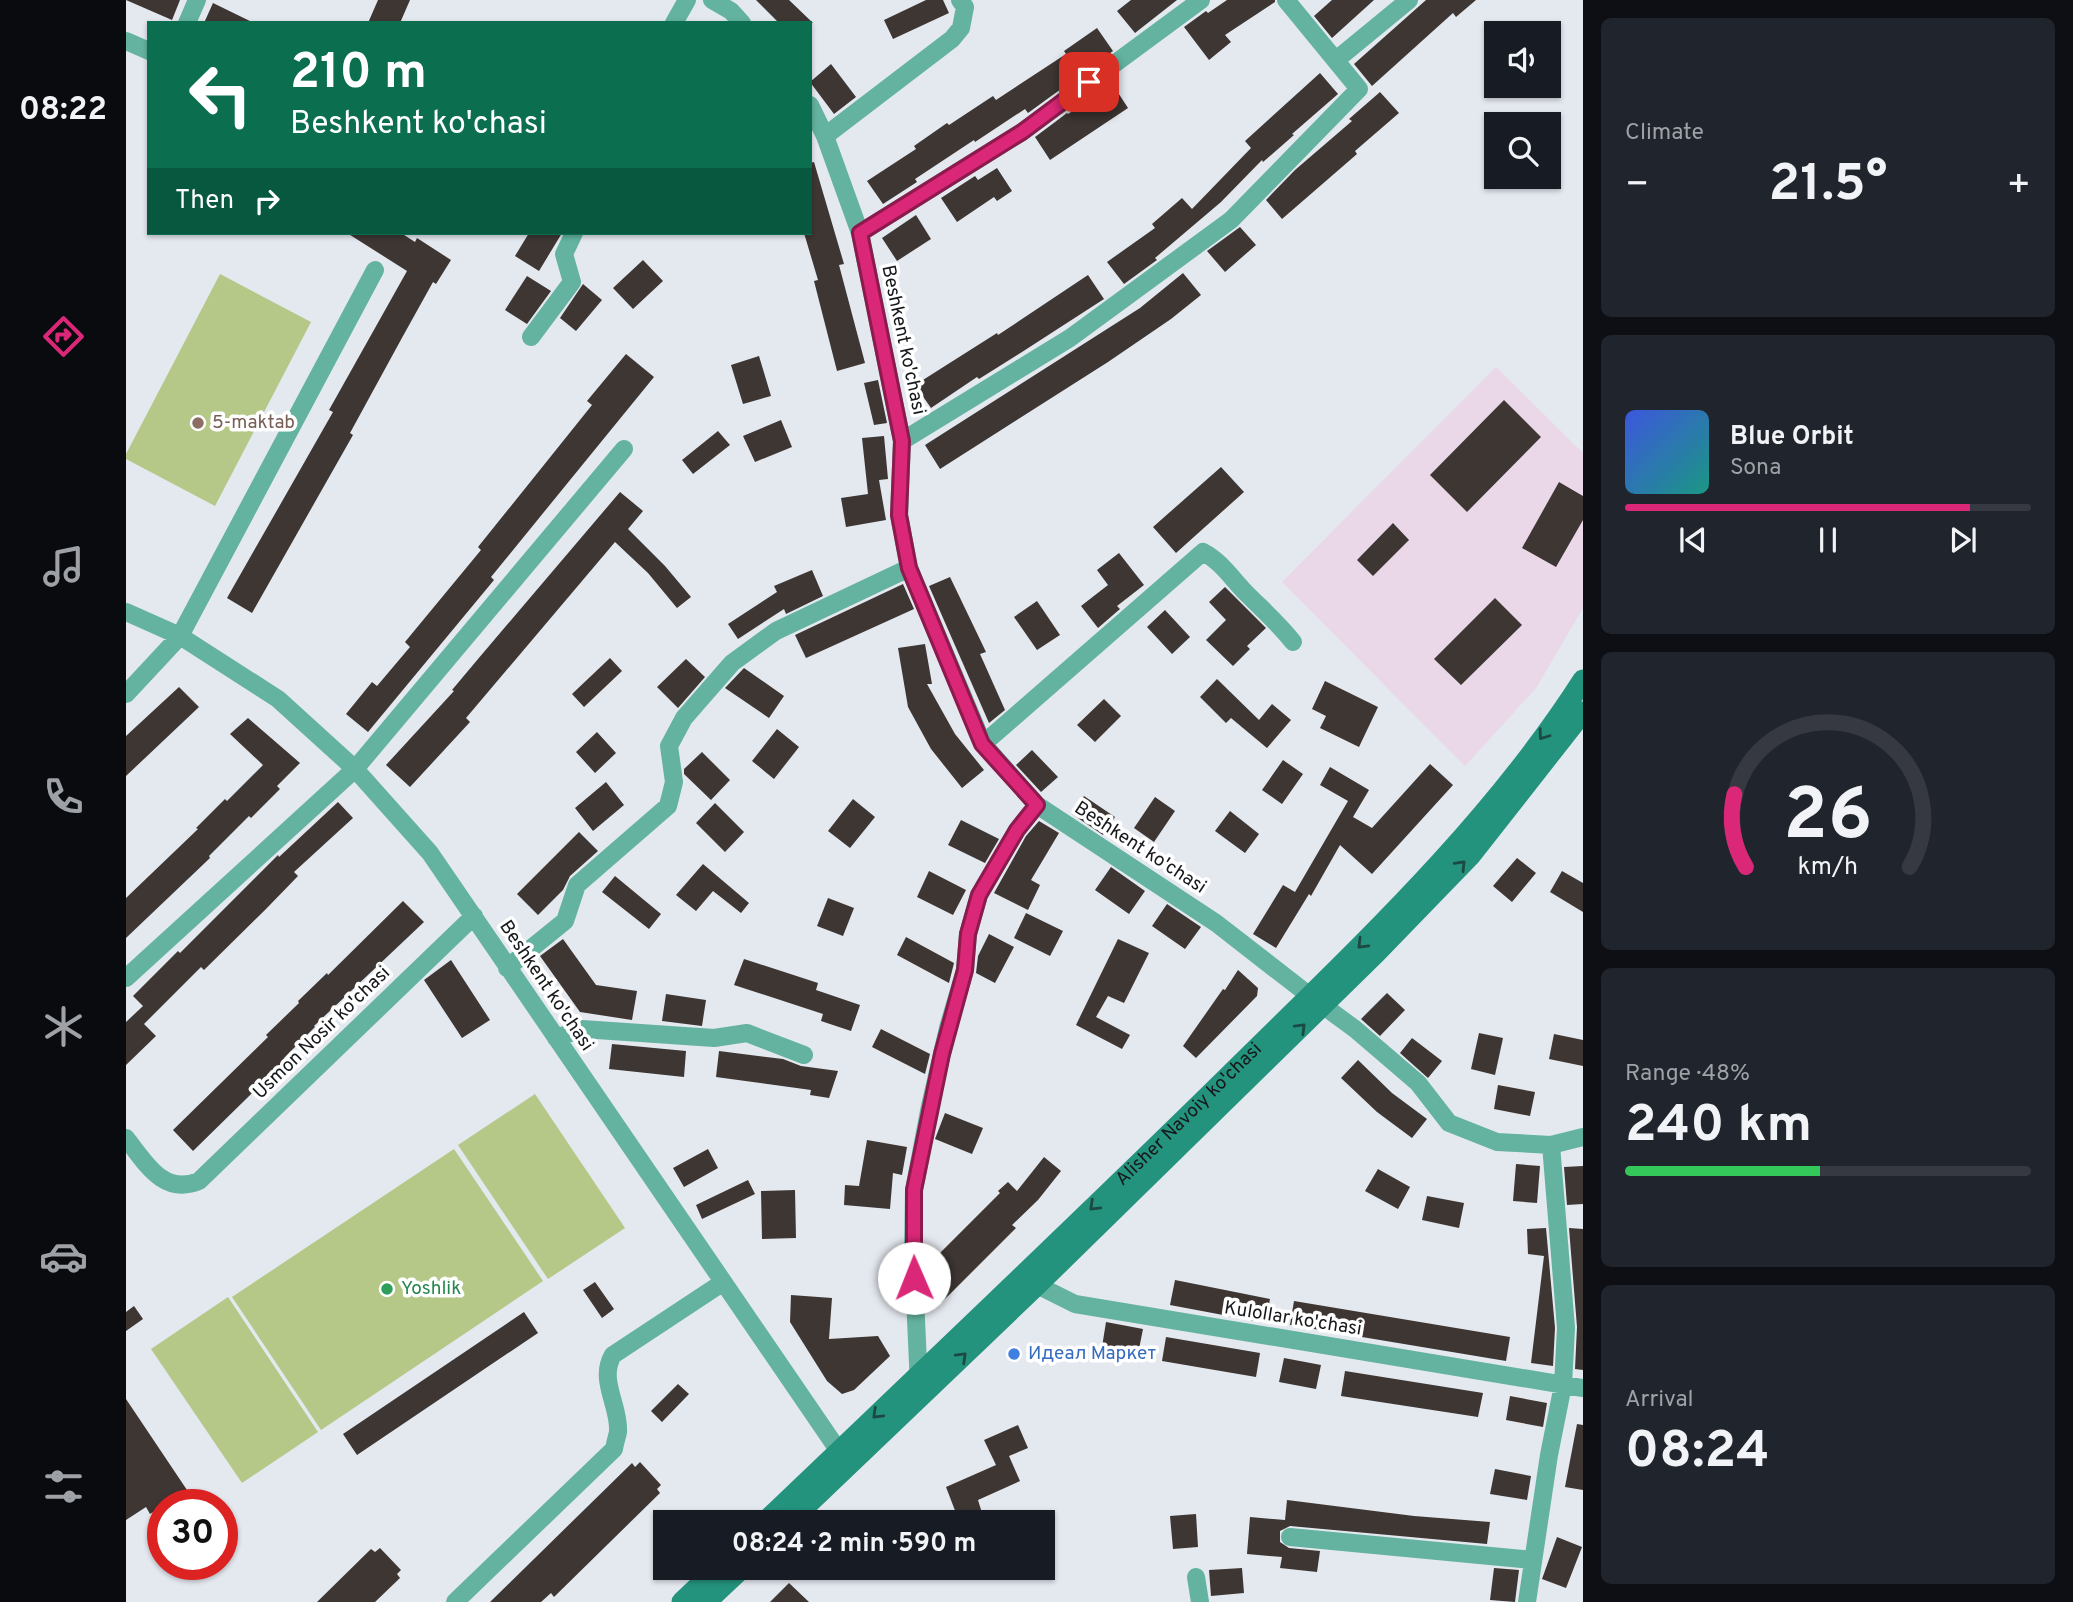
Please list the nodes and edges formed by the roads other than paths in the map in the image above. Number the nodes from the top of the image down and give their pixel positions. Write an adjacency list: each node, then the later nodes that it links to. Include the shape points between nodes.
1 (197, 0): 8 (street)
2 (687, 0): 9 (street)
3 (712, 0): 10 (street)
4 (960, 0): 15 (street, via 965,7 961,28 952,39)
5 (1201, 0): 16 (street, via 1022,132)
6 (1286, 0): 13 (street)
7 (1409, 0): 13 (street)
8 (188, 21)
9 (675, 21)
10 (740, 21)
11 (126, 41): 12 (street)
12 (147, 50)
13 (1336, 60): 20 (street, via 1359,89 1231,220 1070,338)
14 (812, 109): 15 (street, Beshkent ko'chasi)
15 (825, 136): 16 (street, Beshkent ko'chasi)
16 (860, 233): 20 (street, Beshkent ko'chasi)
17 (573, 235): 19 (street, via 564,254 572,282)
18 (375, 270): 24 (street)
19 (531, 337)
20 (902, 441): 22 (street, Beshkent ko'chasi, via 899,515)
21 (624, 449): 30 (street)
22 (909, 568): 29 (street, Beshkent ko'chasi); 33 (street, via 776,631 732,663 684,718 669,746 674,782 668,806 578,885 565,921)
23 (126, 612): 24 (street, Beshkent ko'chasi)
24 (180, 636): 27 (street); 30 (street, Beshkent ko'chasi, via 278,699)
25 (1293, 642): 29 (street, via 1217,560 1203,552)
26 (1583, 680): 35 (main road, Alisher Navoiy ko'chasi, one-way to 35, via 1456,845)
27 (126, 694)
28 (1583, 712): 35 (main road, Alisher Navoiy ko'chasi, one-way to 28, via 1471,856)
29 (982, 744): 31 (street, Beshkent ko'chasi)
30 (355, 769): 32 (street, Beshkent ko'chasi, via 430,853); 34 (street)
31 (1037, 805): 35 (street, Beshkent ko'chasi, via 1216,923); 43 (street, via 979,895 930,1106 914,1190)
32 (474, 916): 33 (street, Beshkent ko'chasi); 39 (street, Usmon Nosir ko'chasi, via 198,1181 186,1186 170,1183 155,1174)
33 (507, 968): 36 (street, Beshkent ko'chasi)
34 (126, 978)
35 (1316, 1001): 40 (street, via 1418,1083 1449,1123 1497,1142); 41 (main road, Alisher Navoiy ko'chasi)
36 (556, 1038): 37 (street, via 582,1029 714,1038 747,1033); 42 (street, Beshkent ko'chasi)
37 (804, 1055)
38 (1583, 1137): 40 (street)
39 (126, 1138)
40 (1551, 1145): 44 (street, via 1566,1328)
41 (1031, 1279): 43 (main road, Alisher Navoiy ko'chasi); 44 (street, Kulollar ko'chasi, via 1075,1304); 46 (main road, Alisher Navoiy ko'chasi, one-way to 41)
42 (722, 1283): 47 (street, Beshkent ko'chasi); 55 (street, via 613,1355 607,1378 618,1430 614,1449)
43 (918, 1375): 46 (street); 47 (main road, Alisher Navoiy ko'chasi, one-way to 47)
44 (1563, 1385): 45 (street, Kulollar ko'chasi); 51 (street)
45 (1583, 1388)
46 (920, 1397): 47 (main road, Alisher Navoiy ko'chasi)
47 (844, 1459): 48 (main road, Alisher Navoiy ko'chasi); 49 (main road, Alisher Navoiy ko'chasi)
48 (780, 1510)
49 (799, 1510)
50 (1290, 1537): 51 (street)
51 (1533, 1560): 59 (street)
52 (1196, 1577): 58 (street)
53 (705, 1580): 56 (main road)
54 (729, 1580): 57 (main road)
55 (455, 1602)
56 (682, 1602)
57 (706, 1602)
58 (1200, 1602)
59 (1527, 1602)

